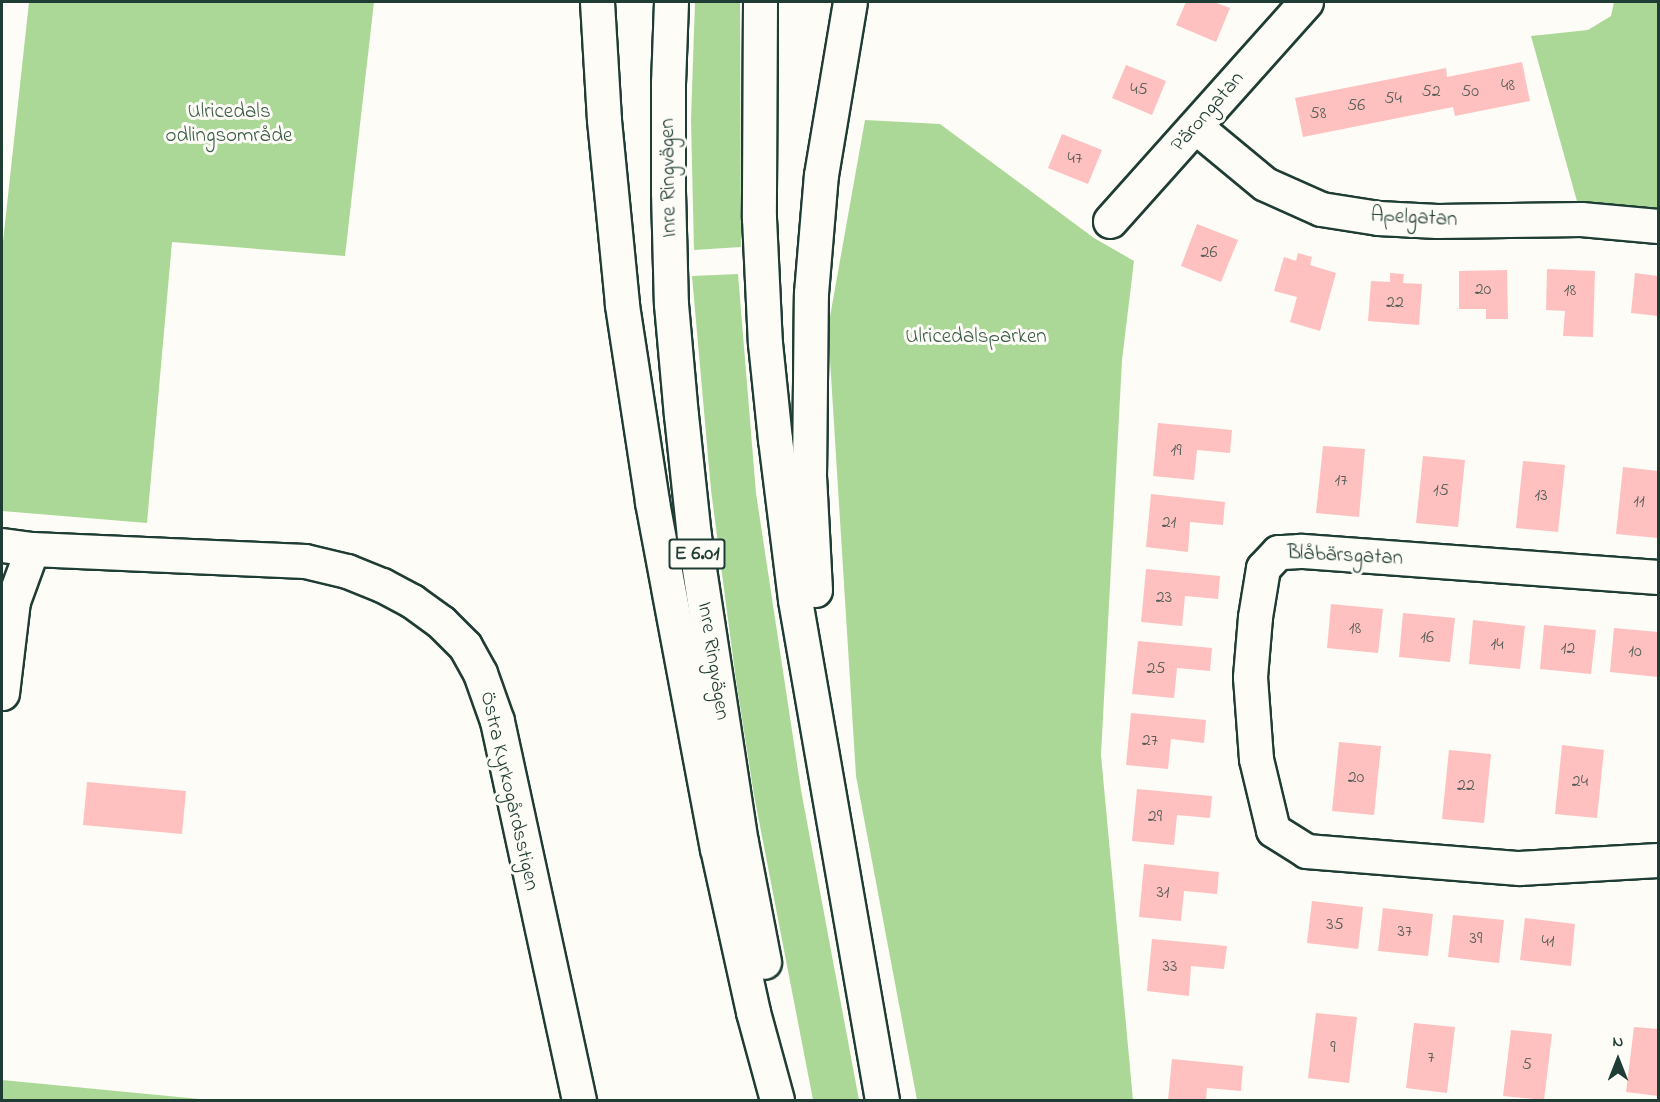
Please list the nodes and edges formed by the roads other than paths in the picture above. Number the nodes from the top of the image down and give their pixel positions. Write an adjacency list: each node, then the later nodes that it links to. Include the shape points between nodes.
1 (597, 2): 15 (main road, via 622,305 652,502 717,848)
2 (671, 2): 16 (main road, Inre Ringvägen / E 6.01, via 671,304 690,503 741,842)
3 (760, 2): 12 (main road, via 759,218 765,343 795,600)
4 (850, 2): 12 (main road, via 821,174 808,353 812,546)
5 (1306, 2): 6 (main road, Pärongatan)
6 (1196, 127): 7 (main road, Pärongatan); 8 (main road, Apelgatan, via 1265,184 1321,209 1378,218 1437,221 1581,219)
7 (1110, 221)
8 (1659, 226)
9 (17, 547): 11 (main road); 14 (main road, Östra Kyrkogårdsstigen, via 305,561 382,585 441,622 465,646 480,673 497,722)
10 (1659, 577): 13 (main road, Blåbärsgatan, via 1278,552 1263,568 1250,677 1256,759 1273,830 1306,851 1519,868)
11 (2, 693)
12 (832, 822): 17 (main road)
13 (1659, 860)
14 (579, 1101)
15 (777, 1101)
16 (790, 1101)
17 (882, 1101)

